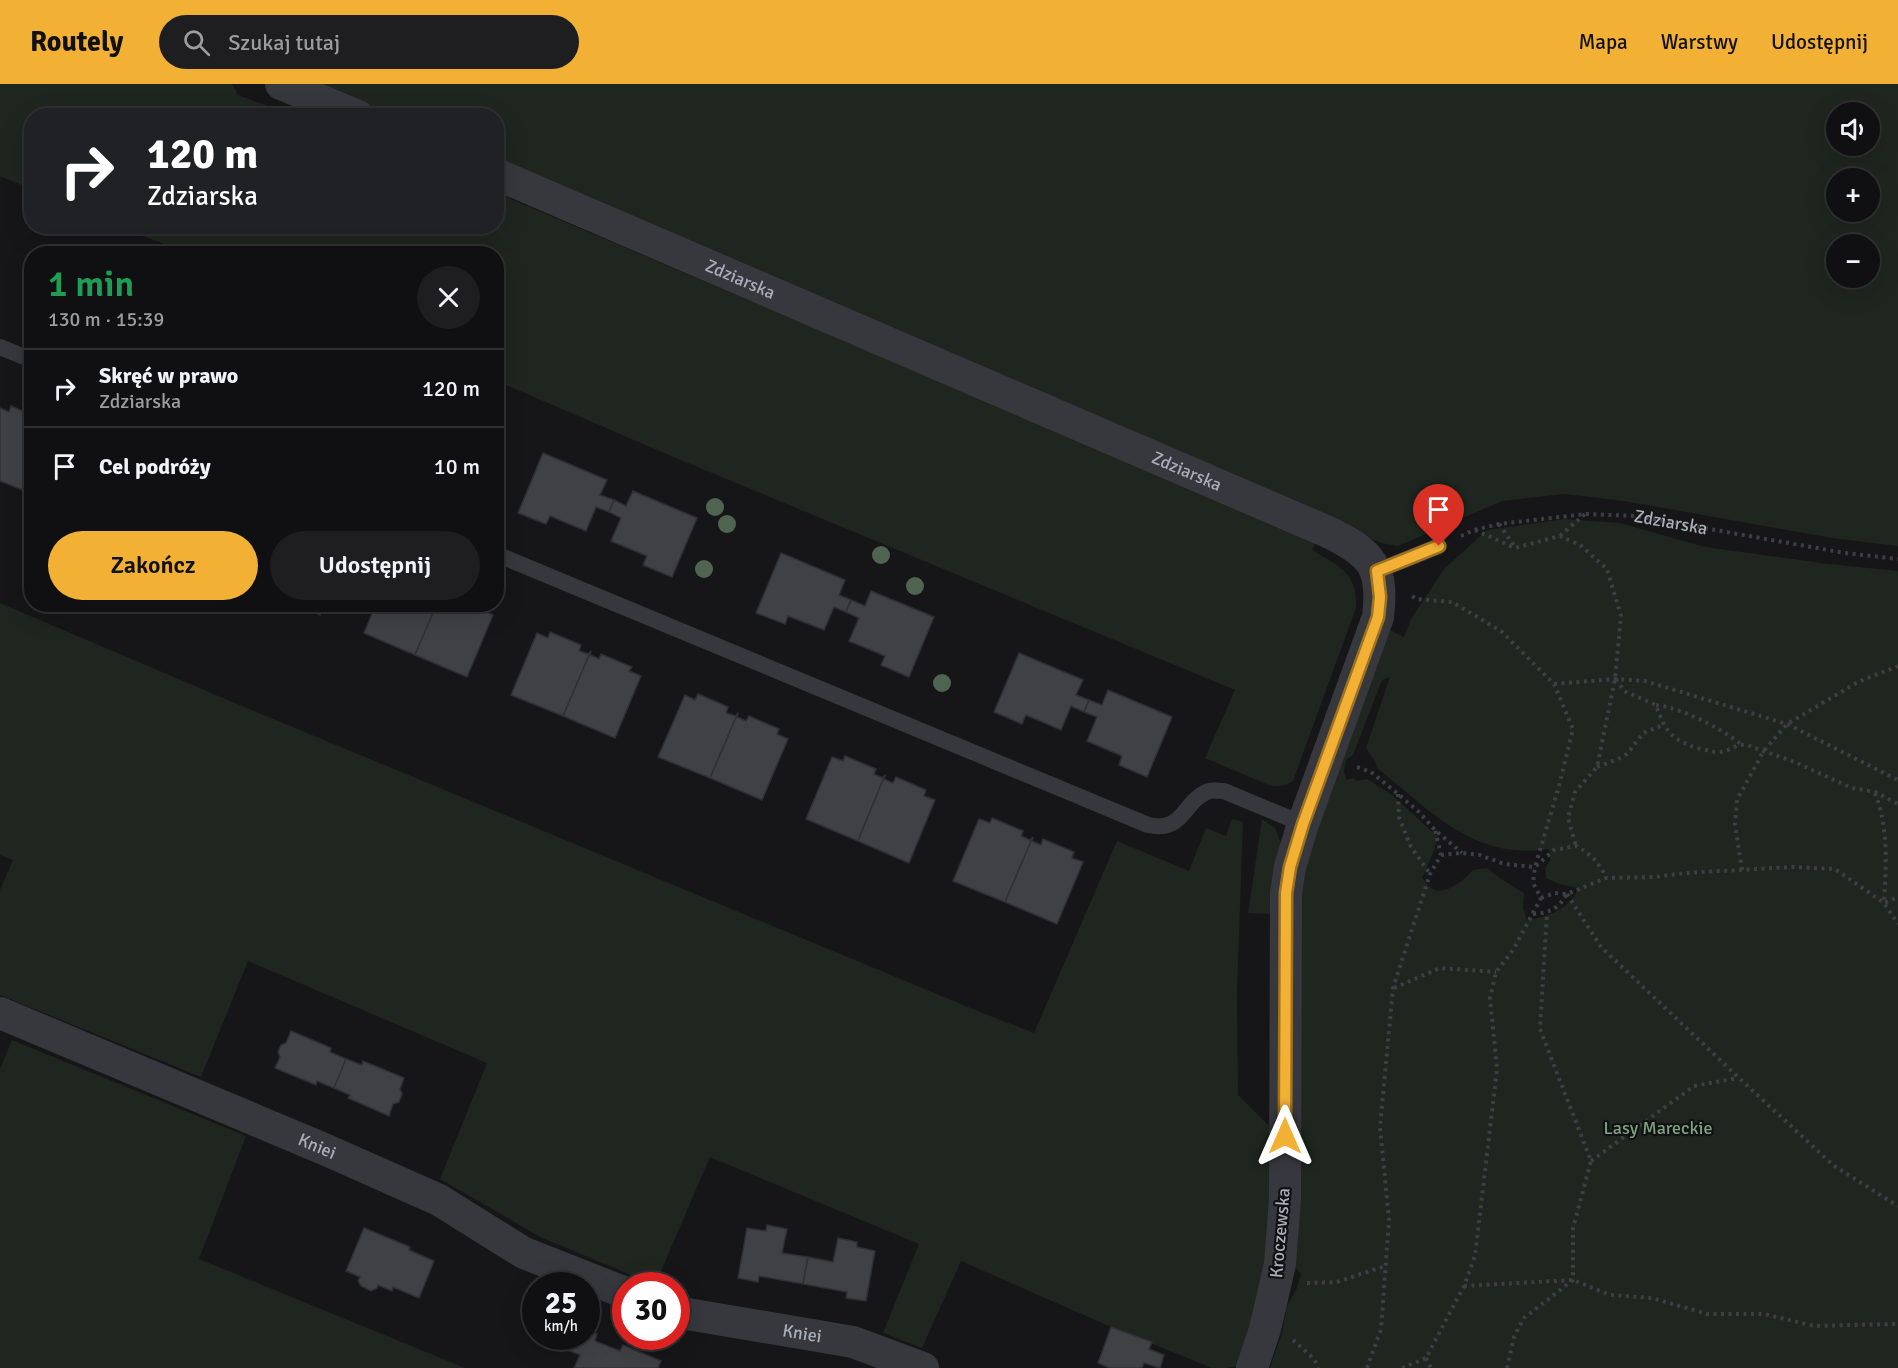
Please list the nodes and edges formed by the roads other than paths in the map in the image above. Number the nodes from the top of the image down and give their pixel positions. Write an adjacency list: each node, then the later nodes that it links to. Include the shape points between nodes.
1 (281, 84): 2 (street)
2 (338, 108)
3 (504, 177): 8 (street, Zdziarska, via 1328,532 1352,544)
4 (0, 347): 5 (lane)
5 (24, 357)
6 (1439, 546): 8 (lane)
7 (504, 557): 9 (lane, via 1148,825 1171,825 1211,790 1224,791)
8 (1377, 571): 9 (street, Kroczewska, via 1378,617)
9 (1303, 824): 14 (street, Kroczewska, via 1286,893 1285,1199 1280,1264)
10 (0, 1013): 11 (street, Kniei, via 438,1200 524,1253)
11 (612, 1288)
12 (690, 1314): 13 (street, Kniei, via 853,1342)
13 (923, 1368)
14 (1252, 1368)

